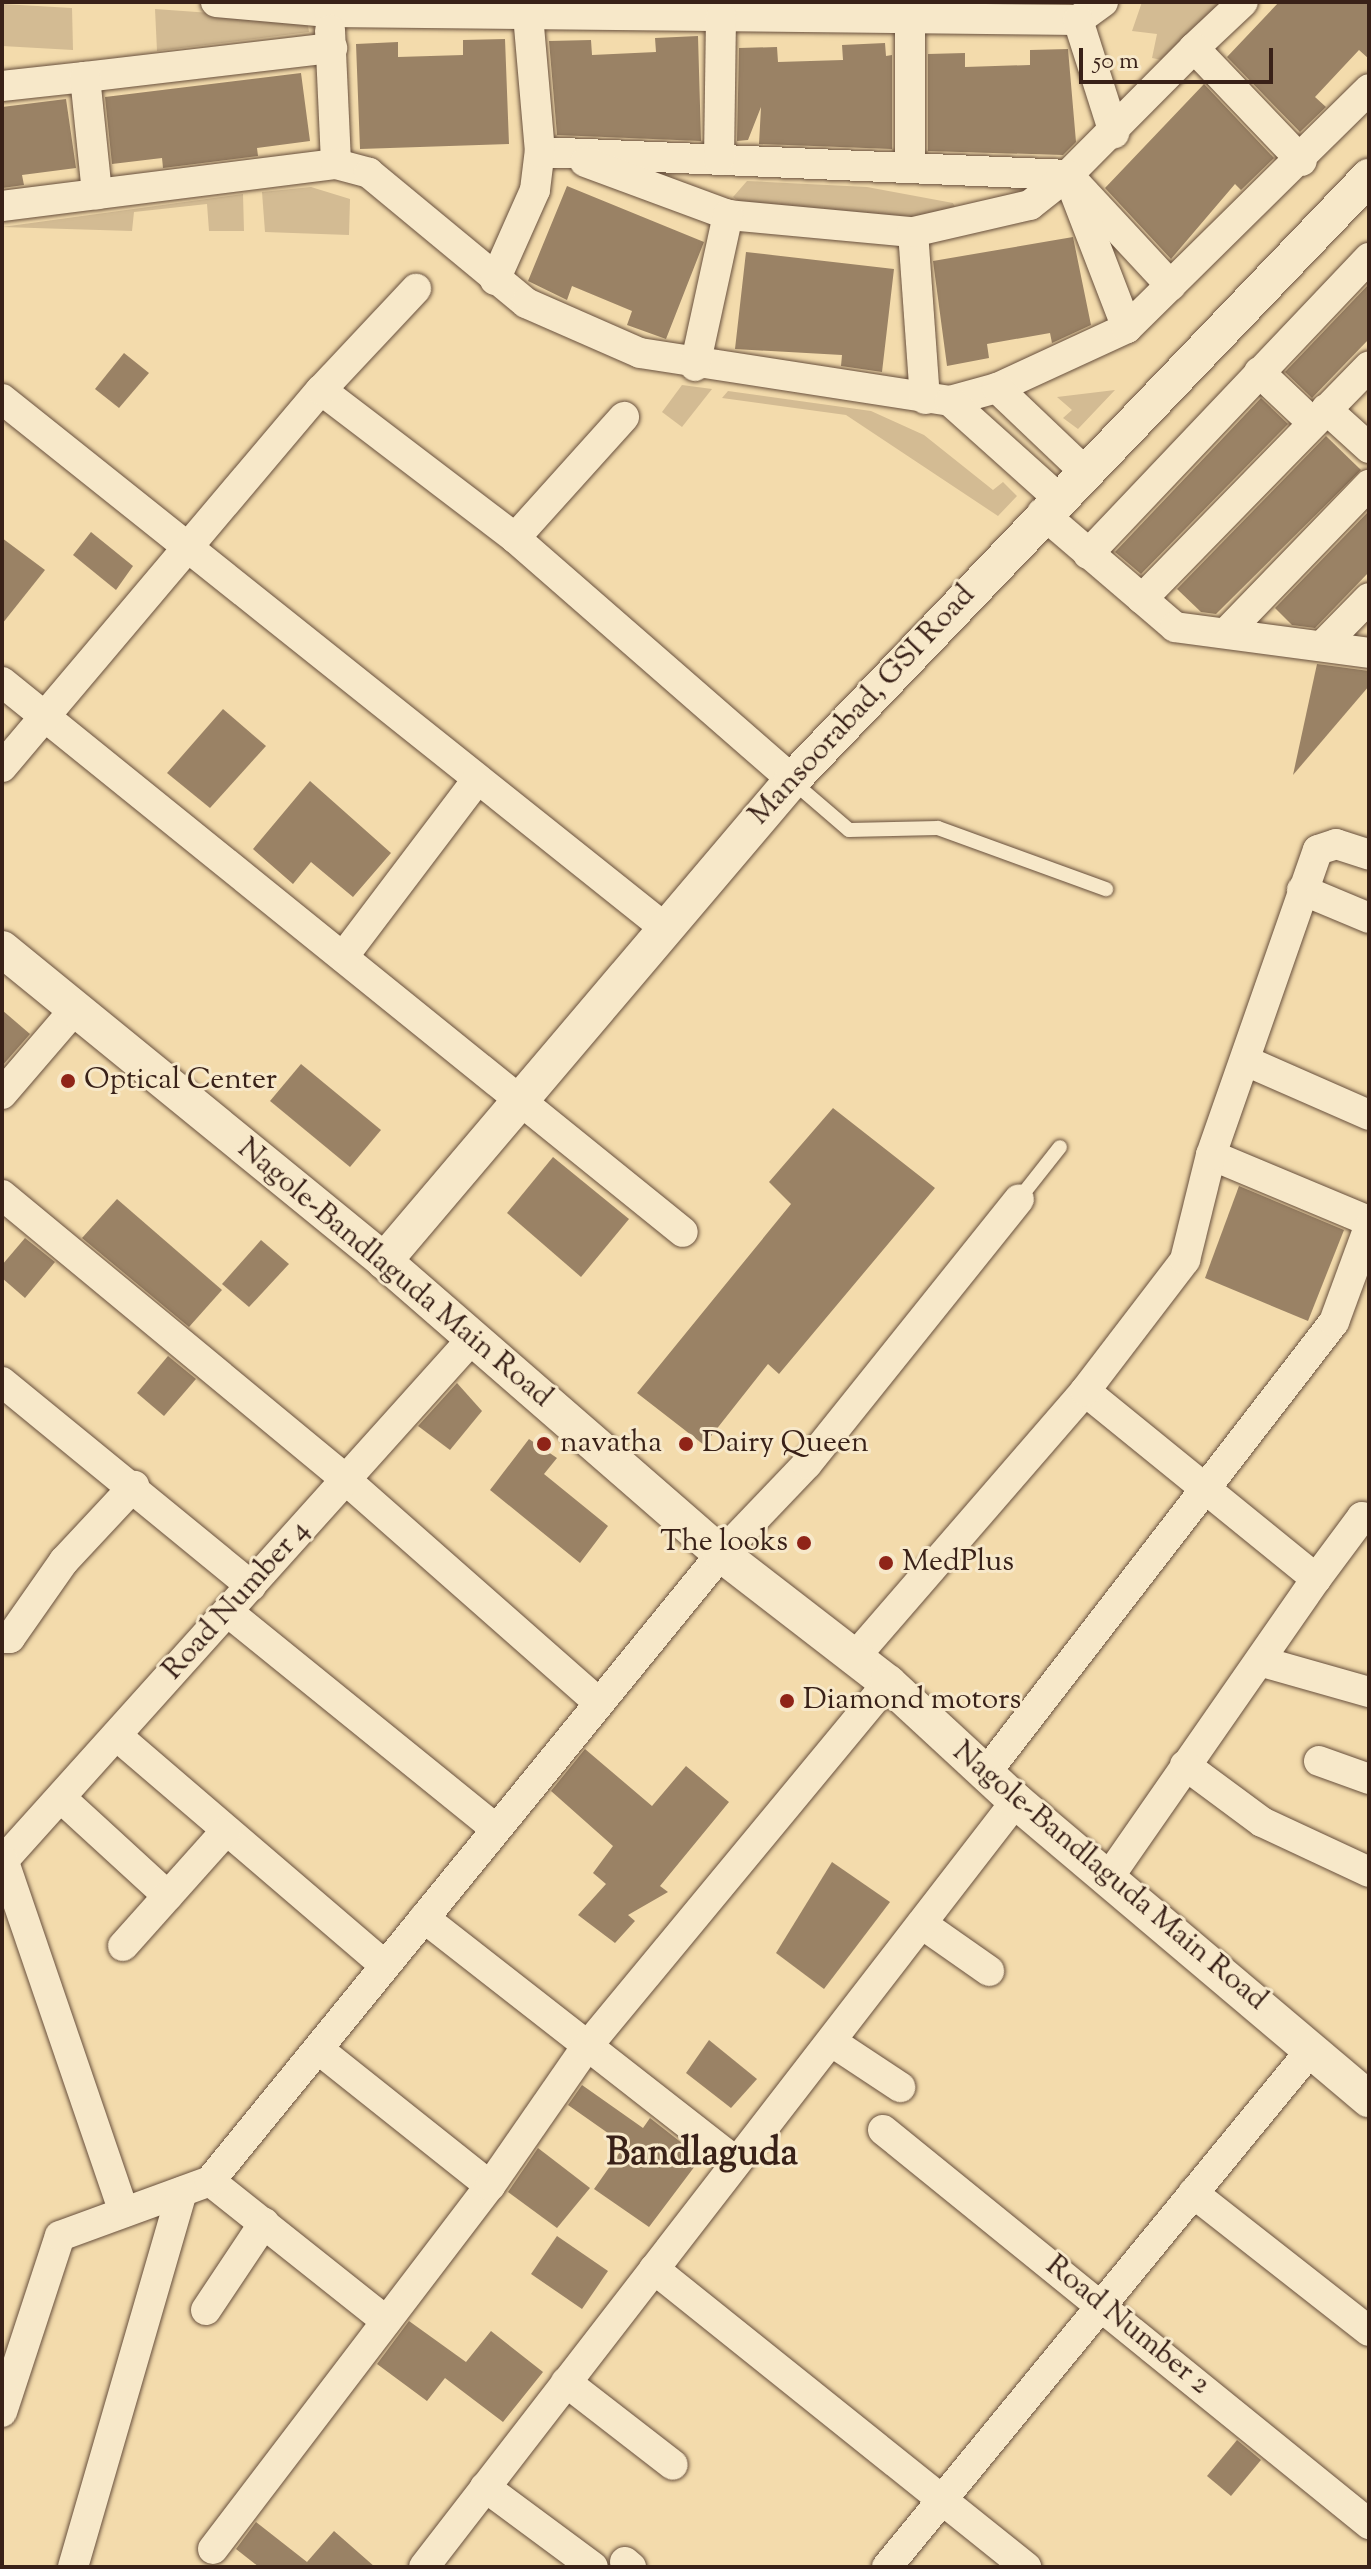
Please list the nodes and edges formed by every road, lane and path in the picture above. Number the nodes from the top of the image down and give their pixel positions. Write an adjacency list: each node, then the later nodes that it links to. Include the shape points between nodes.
1 (216, 2): 4 (street)
2 (1103, 2): 8 (street)
3 (1243, 2): 10 (street)
4 (329, 12): 5 (street); 9 (street)
5 (528, 15): 6 (street); 15 (street)
6 (721, 17): 7 (street); 16 (street)
7 (910, 19): 8 (street); 19 (street)
8 (1078, 20): 14 (street)
9 (332, 48): 11 (street); 18 (street)
10 (1194, 48): 14 (street); 17 (street)
11 (85, 77): 12 (street); 22 (street)
12 (2, 86)
13 (1369, 89): 17 (street)
14 (1114, 133): 20 (street)
15 (547, 151): 16 (street); 24 (street); 27 (street)
16 (719, 160): 19 (street)
17 (1302, 161): 28 (street)
18 (336, 164): 22 (street); 27 (street, via 369,173)
19 (910, 165): 20 (street)
20 (1068, 175): 25 (street, via 1030,205); 28 (street); 30 (street)
21 (1369, 177): 41 (street, Mansoorabad, GSI Road)
22 (97, 194): 23 (street)
23 (2, 206)
24 (728, 215): 25 (street); 31 (street)
25 (913, 232): 37 (street)
26 (1369, 258): 33 (street)
27 (495, 280): 31 (street, via 526,303 640,353)
28 (1171, 286): 30 (street)
29 (416, 289): 35 (street)
30 (1127, 328): 34 (street)
31 (695, 366): 37 (street)
32 (1369, 366): 38 (street)
33 (1259, 372): 38 (street); 46 (street)
34 (997, 388): 37 (street); 41 (street)
35 (321, 390): 44 (street); 45 (street)
36 (2, 399): 45 (street)
37 (938, 400): 43 (street)
38 (1320, 416): 40 (street); 48 (street)
39 (624, 417): 44 (street)
40 (1369, 448)
41 (1083, 470): 43 (street, Mansoorabad, GSI Road)
42 (1369, 485): 49 (street)
43 (1050, 505): 46 (street); 56 (street, Mansoorabad, GSI Road)
44 (515, 538): 56 (street)
45 (184, 549): 53 (street); 55 (street)
46 (1088, 554): 48 (street)
47 (1369, 598): 50 (street)
48 (1142, 599): 49 (street, via 1175,627)
49 (1226, 633): 50 (street)
50 (1322, 646): 51 (street)
51 (1369, 653)
52 (2, 682): 53 (street)
53 (47, 714): 54 (street); 63 (street)
54 (2, 767)
55 (477, 780): 61 (street); 63 (street)
56 (792, 780): 58 (lane, via 849,830 938,828); 61 (street, Mansoorabad, GSI Road)
57 (1369, 855): 59 (street, via 1336,844 1318,850)
58 (1106, 889)
59 (1302, 890): 60 (street); 65 (street)
60 (1369, 918)
61 (665, 928): 67 (street, Mansoorabad, GSI Road)
62 (2, 949): 64 (street, Nagole-Bandlaguda Main Road)
63 (343, 957): 67 (street)
64 (75, 1009): 66 (street); 75 (street, Nagole-Bandlaguda Main Road)
65 (1246, 1061): 68 (street); 70 (street)
66 (2, 1094)
67 (517, 1100): 74 (street); 75 (street, Mansoorabad, GSI Road)
68 (1369, 1115)
69 (1060, 1147): 72 (lane)
70 (1211, 1155): 73 (street); 77 (street, via 1185,1260)
71 (2, 1195): 79 (street)
72 (1019, 1199): 83 (street, via 807,1464)
73 (1369, 1224): 81 (street, via 1334,1322)
74 (683, 1232)
75 (384, 1261): 76 (street, Nagole-Bandlaguda Main Road)
76 (471, 1340): 79 (street, Road Number 4); 83 (street, Nagole-Bandlaguda Main Road)
77 (1085, 1391): 81 (street); 88 (street)
78 (6, 1392): 80 (street)
79 (346, 1480): 85 (street, Road Number 4); 92 (street)
80 (134, 1486): 85 (street); 87 (street, via 64,1561 10,1638)
81 (1209, 1487): 84 (street); 96 (street)
82 (1369, 1519): 84 (street, via 1362,1517)
83 (721, 1554): 88 (street, Nagole-Bandlaguda Main Road); 92 (street)
84 (1316, 1579): 89 (street)
85 (251, 1586): 86 (street, Road Number 4)
86 (228, 1612): 93 (street, Road Number 4); 100 (street)
87 (2, 1638)
88 (853, 1659): 90 (street, Nagole-Bandlaguda Main Road)
89 (1263, 1662): 91 (street); 95 (street)
90 (888, 1683): 96 (street, Nagole-Bandlaguda Main Road); 113 (street)
91 (1369, 1692)
92 (599, 1703): 100 (street)
93 (117, 1736): 98 (street, Road Number 4); 101 (street)
94 (1319, 1761): 97 (street)
95 (1185, 1765): 103 (street, via 1262,1822); 104 (street)
96 (985, 1774): 99 (street, Nagole-Bandlaguda Main Road)
97 (1369, 1779)
98 (61, 1798): 102 (street, Road Number 4); 105 (street)
99 (1016, 1801): 104 (street, Nagole-Bandlaguda Main Road); 107 (street)
100 (496, 1829): 106 (street)
101 (226, 1831): 105 (street); 109 (street)
102 (3, 1862): 122 (street)
103 (1369, 1872)
104 (1110, 1875): 114 (street, Nagole-Bandlaguda Main Road)
105 (168, 1896): 108 (street)
106 (424, 1918): 109 (street); 113 (street)
107 (922, 1924): 110 (street); 111 (street)
108 (123, 1946)
109 (385, 1966): 112 (street)
110 (989, 1971)
111 (832, 2042): 115 (street); 118 (street)
112 (318, 2049): 119 (street); 120 (street)
113 (585, 2049): 118 (street); 120 (street)
114 (1311, 2050): 116 (street, Nagole-Bandlaguda Main Road); 121 (street)
115 (900, 2087)
116 (1369, 2099)
117 (883, 2130): 125 (street, Road Number 2)
118 (736, 2162): 124 (street)
119 (196, 2186): 122 (street); 123 (street); 137 (street)
120 (490, 2186): 127 (street)
121 (1193, 2193): 125 (street); 128 (street)
122 (124, 2212): 130 (street, via 60,2236)
123 (264, 2223): 126 (street); 127 (street)
124 (654, 2269): 129 (street); 133 (street)
125 (1101, 2305): 133 (street); 134 (street, Road Number 2)
126 (206, 2310)
127 (386, 2321): 135 (street)
128 (1369, 2331)
129 (566, 2382): 131 (street); 132 (street)
130 (2, 2412)
131 (673, 2465)
132 (485, 2487): 138 (street); 139 (street)
133 (941, 2501): 136 (street); 140 (street)
134 (1369, 2524)
135 (213, 2549)
136 (894, 2565)
137 (73, 2567)
138 (424, 2567)
139 (593, 2567)
140 (1026, 2567)

